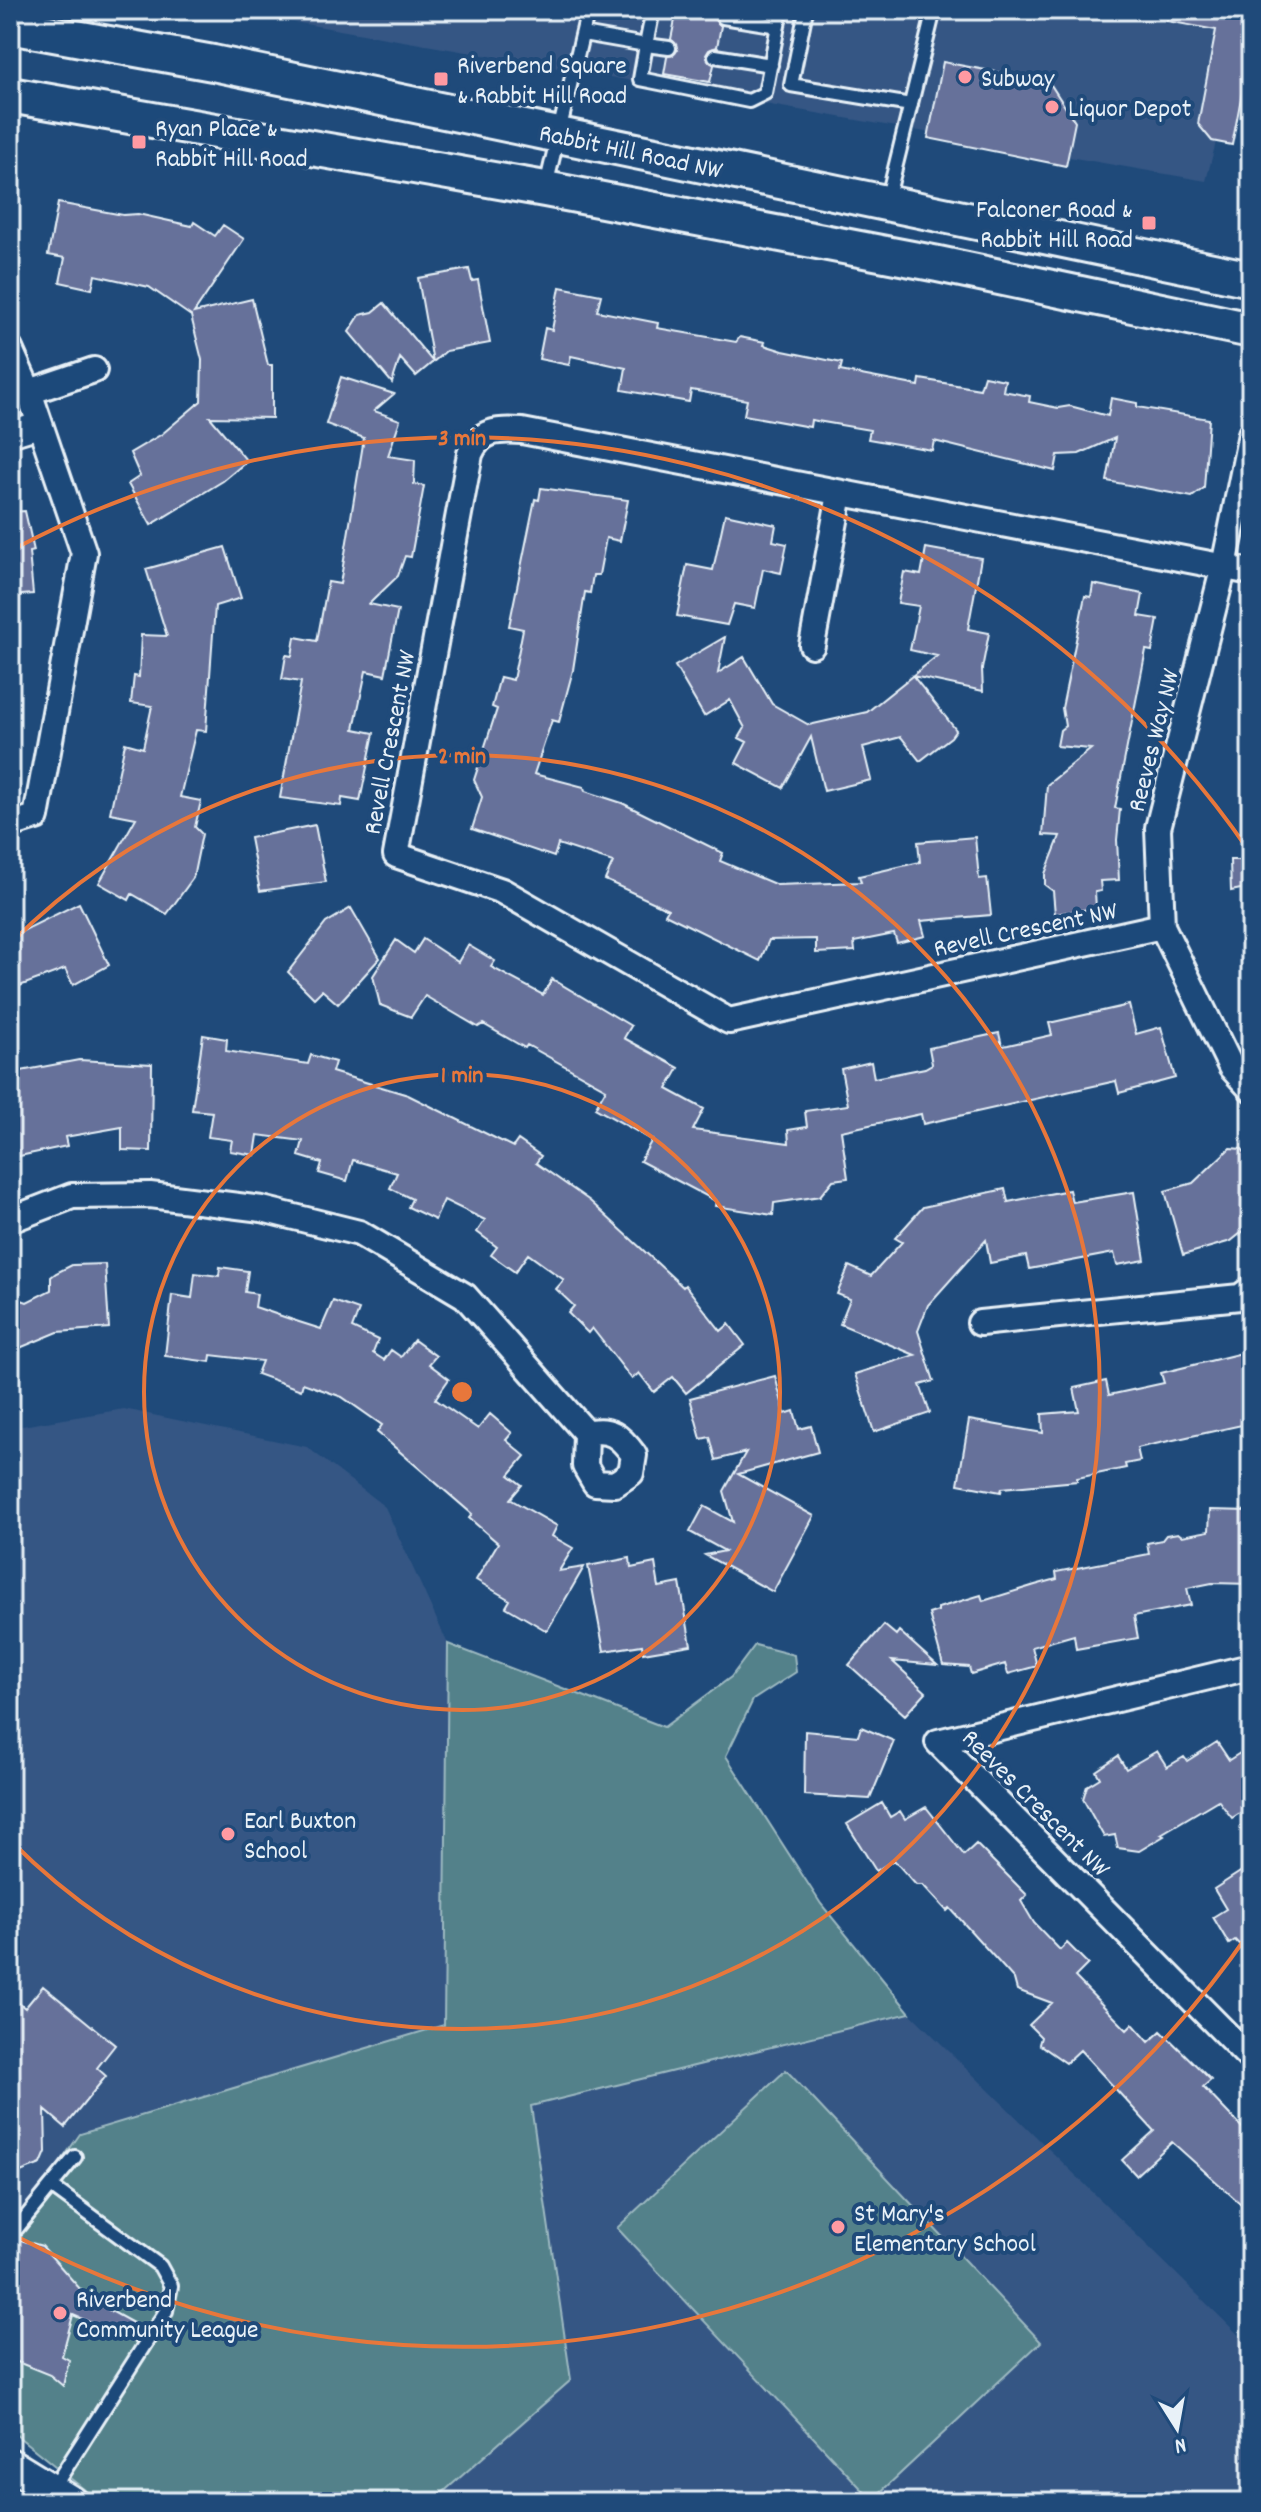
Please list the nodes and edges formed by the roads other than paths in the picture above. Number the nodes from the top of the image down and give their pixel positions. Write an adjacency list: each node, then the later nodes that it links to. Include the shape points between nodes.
1 (588, 10): 9 (lane)
2 (653, 10): 10 (lane)
3 (781, 10): 8 (lane)
4 (806, 10): 15 (lane)
5 (934, 10): 17 (lane)
6 (723, 17): 8 (lane)
7 (10, 26): 18 (main road, Rabbit Hill Road NW)
8 (778, 26): 13 (lane)
9 (583, 34): 10 (lane); 18 (lane)
10 (646, 45): 11 (lane); 14 (lane, via 640,79 749,101 765,93)
11 (669, 48)
12 (715, 56): 13 (lane)
13 (771, 65): 14 (lane)
14 (768, 80): 15 (lane)
15 (791, 85): 17 (lane)
16 (10, 95): 19 (main road, Rabbit Hill Road NW)
17 (911, 105): 20 (lane)
18 (559, 134): 19 (lane); 20 (main road, Rabbit Hill Road NW)
19 (545, 189): 22 (main road, Rabbit Hill Road NW)
20 (886, 204): 21 (main road, Rabbit Hill Road NW)
21 (1251, 279)
22 (1251, 330)
23 (10, 349): 25 (street)
24 (94, 370): 25 (street)
25 (29, 392): 26 (street)
26 (39, 425): 27 (street); 33 (street, via 84,553 36,817)
27 (10, 434)
28 (1251, 434): 30 (street, Reeves Way NW)
29 (840, 494): 30 (street, Revell Crescent NW); 32 (street); 34 (street, Revell Crescent NW, via 522,431 482,435 470,454 396,855 502,891 729,1021)
30 (1224, 566): 31 (street, Revell Crescent NW); 34 (street, Reeves Way NW, via 1158,828)
31 (1251, 572)
32 (812, 645)
33 (10, 825)
34 (1162, 926): 35 (street, Reeves Way NW, via 1231,1067)
35 (1251, 1089)
36 (10, 1220): 39 (street, via 72,1196 150,1195 262,1209 359,1233 465,1296)
37 (1251, 1289): 38 (street, via 1240,1297)
38 (980, 1323)
39 (586, 1433)
40 (1246, 1668): 41 (street, Reeves Crescent NW, via 938,1742)
41 (1251, 2059)
42 (75, 2157): 43 (lane)
43 (51, 2186): 44 (lane); 46 (lane, via 160,2266 171,2286 166,2311)
44 (17, 2228)
45 (10, 2464): 46 (street)
46 (62, 2496)

